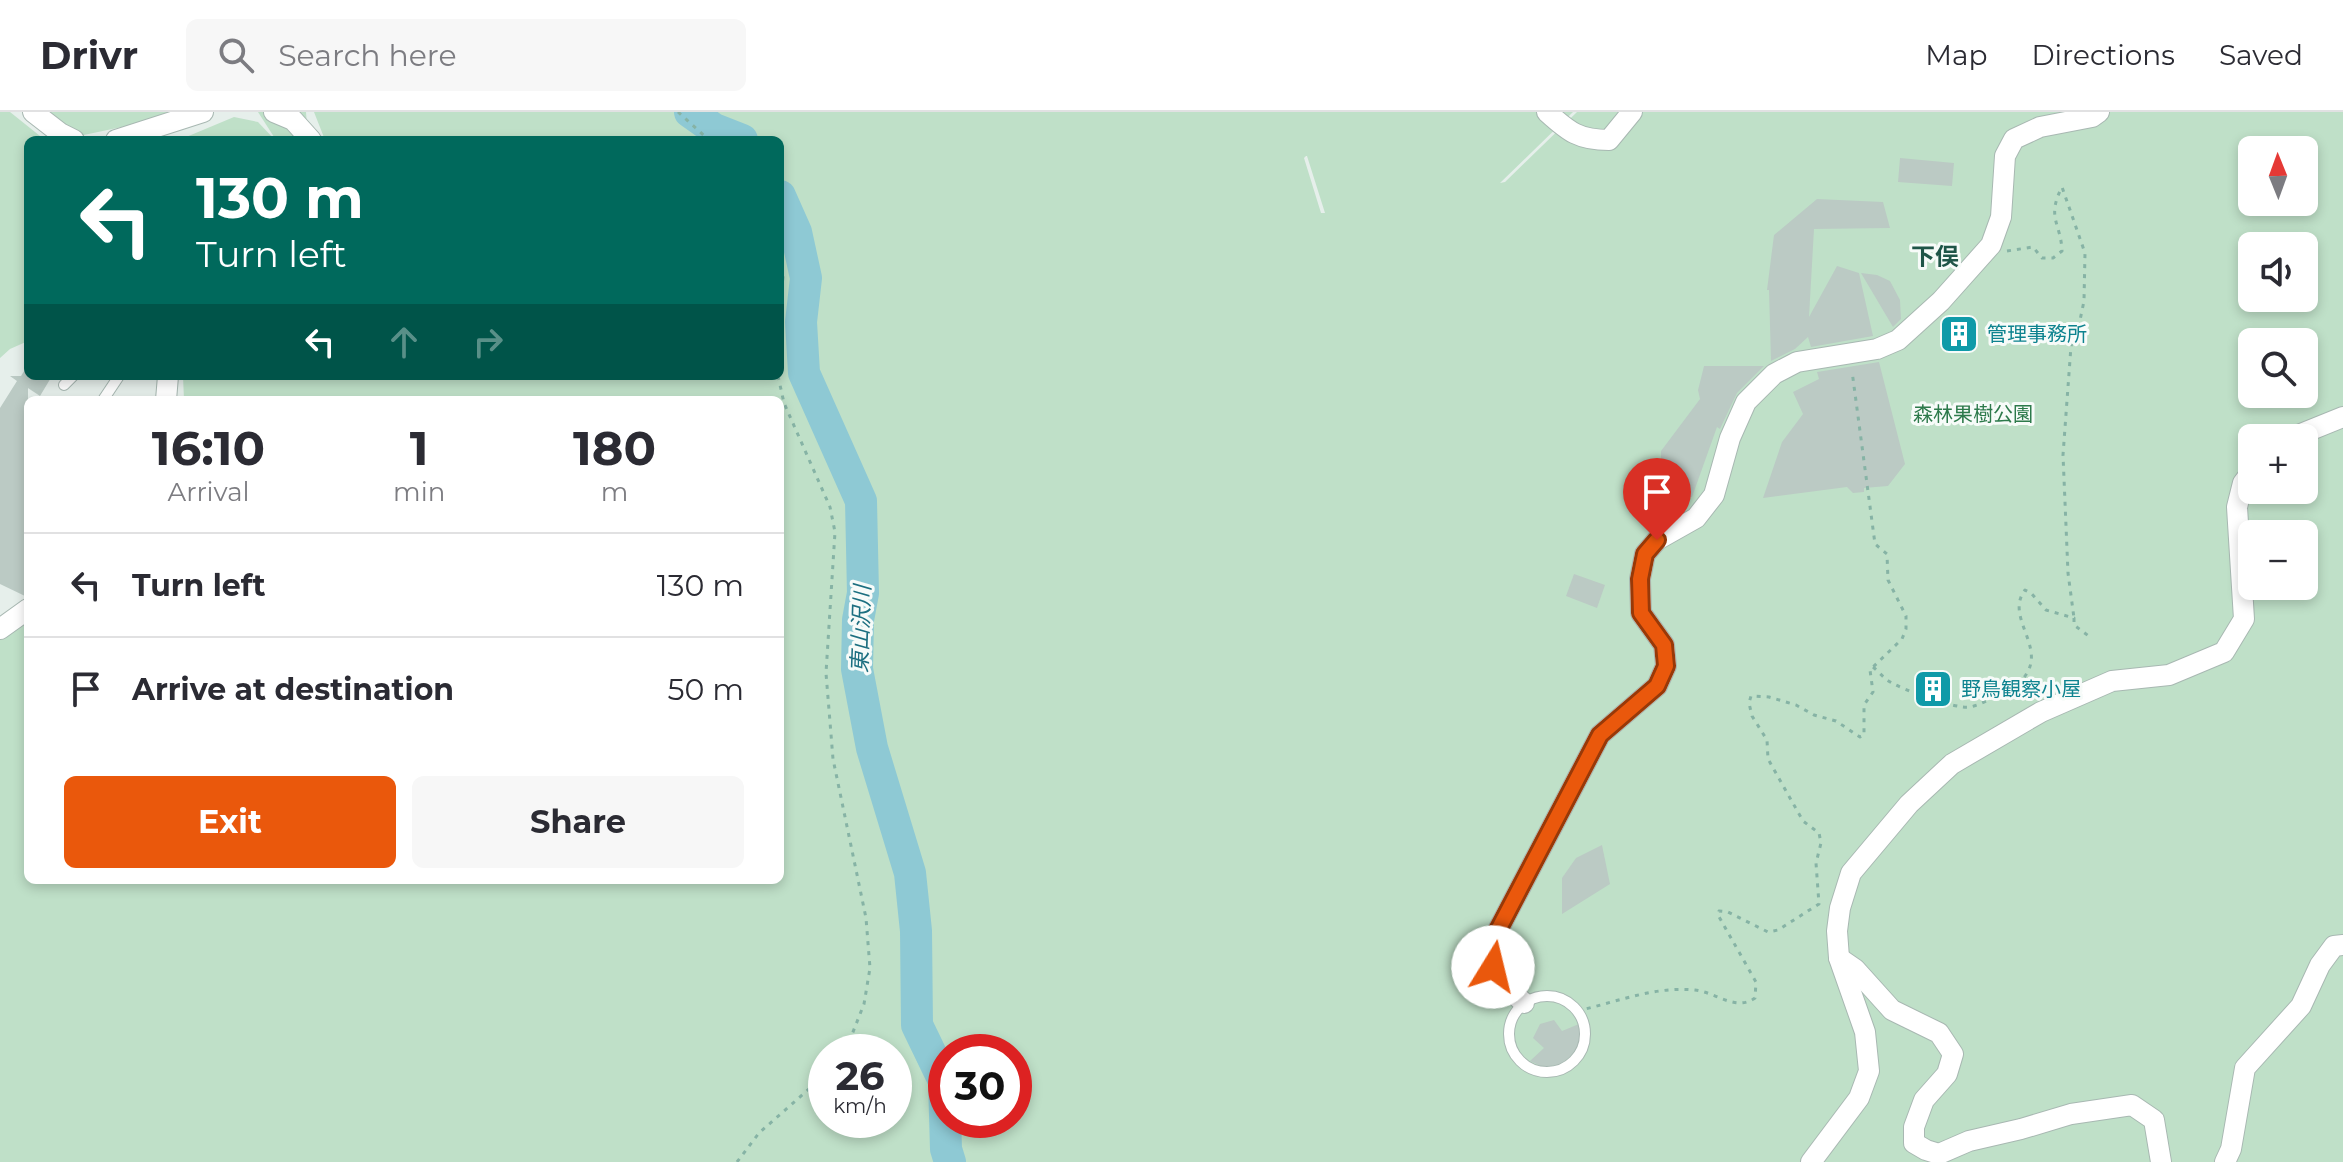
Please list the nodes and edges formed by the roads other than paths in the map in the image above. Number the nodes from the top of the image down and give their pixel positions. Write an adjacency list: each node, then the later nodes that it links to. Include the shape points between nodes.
1 (33, 112): 7 (street)
2 (203, 112): 8 (street)
3 (274, 112): 9 (street, via 293,120)
4 (1547, 112): 5 (street, via 1567,131 1589,140 1609,140)
5 (1632, 112)
6 (2099, 112): 19 (street, via 2014,139 2005,156 2001,217 1991,245 1898,340 1850,355 1811,359 1774,374 1746,402 1714,495 1696,518 1657,540 1645,554 1641,613 1664,645 1666,666 1657,686 1600,735 1496,934 1493,967)
7 (66, 136)
8 (128, 136)
9 (307, 136)
10 (69, 380): 11 (lane)
11 (64, 385)
12 (2343, 417): 13 (street)
13 (2318, 427)
14 (2238, 503): 18 (street, via 2244,619 2224,652 2169,675 2112,681 2041,712 1952,764 1909,804 1851,873 1837,931)
15 (24, 612): 16 (street)
16 (0, 629)
17 (2343, 945): 22 (street, via 2334,946 2301,1006 2245,1068)
18 (1839, 958): 20 (street, via 1865,1032 1869,1071 1859,1098); 21 (street, via 1892,1010 1939,1033 1953,1054 1947,1074 1924,1100 1914,1143 1939,1154 2071,1114 2132,1105 2154,1120)
19 (1524, 1003): 19 (lane, via 1552,996 1577,1011 1584,1039 1569,1064 1541,1072 1516,1057 1509,1028)
20 (1811, 1162)
21 (2161, 1162)
22 (2225, 1162)

